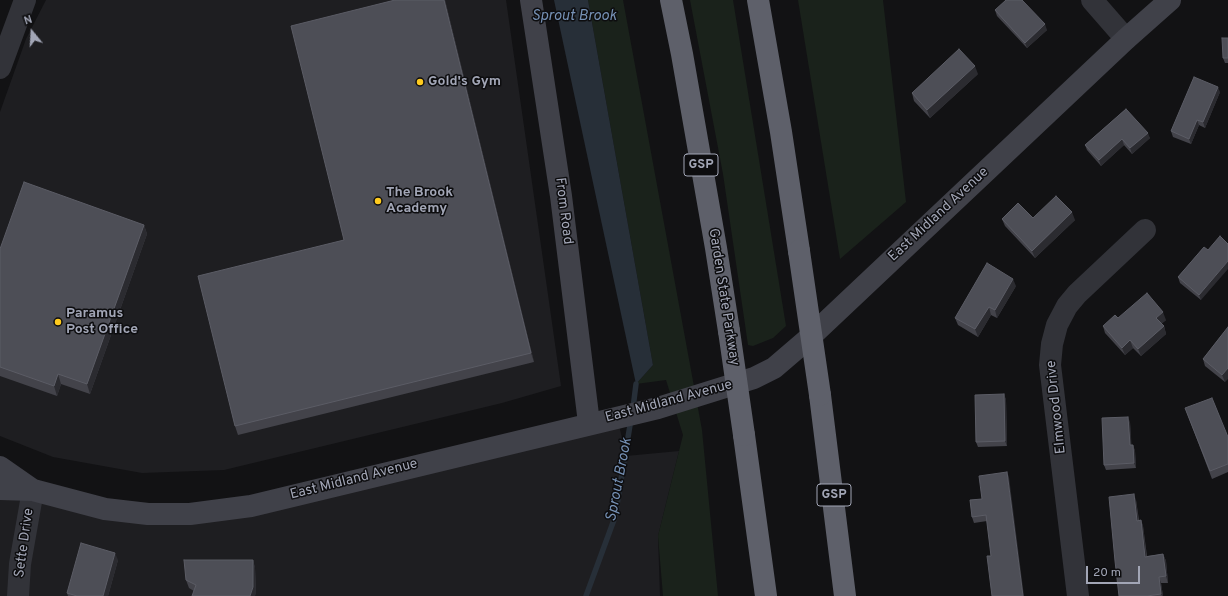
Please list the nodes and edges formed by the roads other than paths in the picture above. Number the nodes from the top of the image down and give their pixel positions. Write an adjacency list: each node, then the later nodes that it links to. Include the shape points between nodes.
1 (25, 0): 8 (street)
2 (532, 0): 10 (street, From Road, via 561,196)
3 (670, 0): 15 (highway, Garden State Parkway / GSP, bridge, via 715,241)
4 (758, 0): 16 (highway, GSP, bridge, via 799,251)
5 (1092, 0): 7 (street)
6 (1170, 0): 7 (street, East Midland Avenue)
7 (1126, 39): 10 (street, East Midland Avenue, via 774,368 754,378 664,406)
8 (0, 68)
9 (1145, 230): 17 (street, Elmwood Drive, via 1067,306 1057,325 1052,344 1050,365)
10 (589, 423): 13 (street, East Midland Avenue, via 251,506 190,514 148,514 105,509)
11 (0, 467): 13 (street, East Midland Avenue)
12 (0, 489): 13 (street, East Midland Avenue)
13 (32, 490): 14 (street, Sette Drive, via 20,564)
14 (18, 596)
15 (766, 596)
16 (845, 596)
17 (1078, 596)

